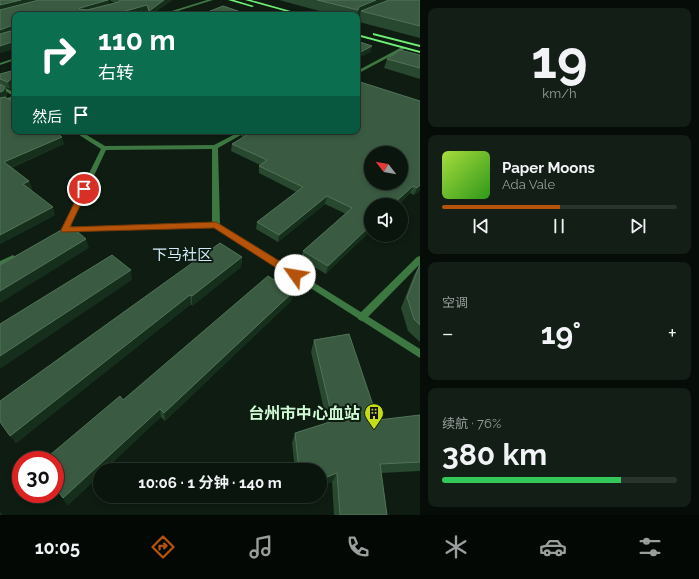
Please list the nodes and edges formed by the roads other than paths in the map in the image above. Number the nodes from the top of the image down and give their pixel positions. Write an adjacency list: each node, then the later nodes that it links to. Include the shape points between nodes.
1 (210, 0): 4 (street)
2 (230, 0): 5 (main road)
3 (247, 0): 6 (main road)
4 (171, 12)
5 (273, 12)
6 (292, 12)
7 (360, 30): 9 (main road)
8 (360, 36): 10 (main road)
9 (420, 46)
10 (404, 48): 11 (main road); 14 (street)
11 (420, 52)
12 (12, 60): 13 (street)
13 (0, 64)
14 (360, 70)
15 (0, 86): 16 (street)
16 (12, 94)
17 (12, 97): 18 (street)
18 (0, 103)
19 (81, 134): 22 (street)
20 (239, 134): 21 (street)
21 (215, 147): 22 (street); 23 (street)
22 (104, 148): 23 (street, via 62,232)
23 (216, 225): 27 (street)
24 (19, 255): 26 (street)
25 (420, 259): 27 (street)
26 (0, 265)
27 (362, 317): 28 (street)
28 (420, 354)

